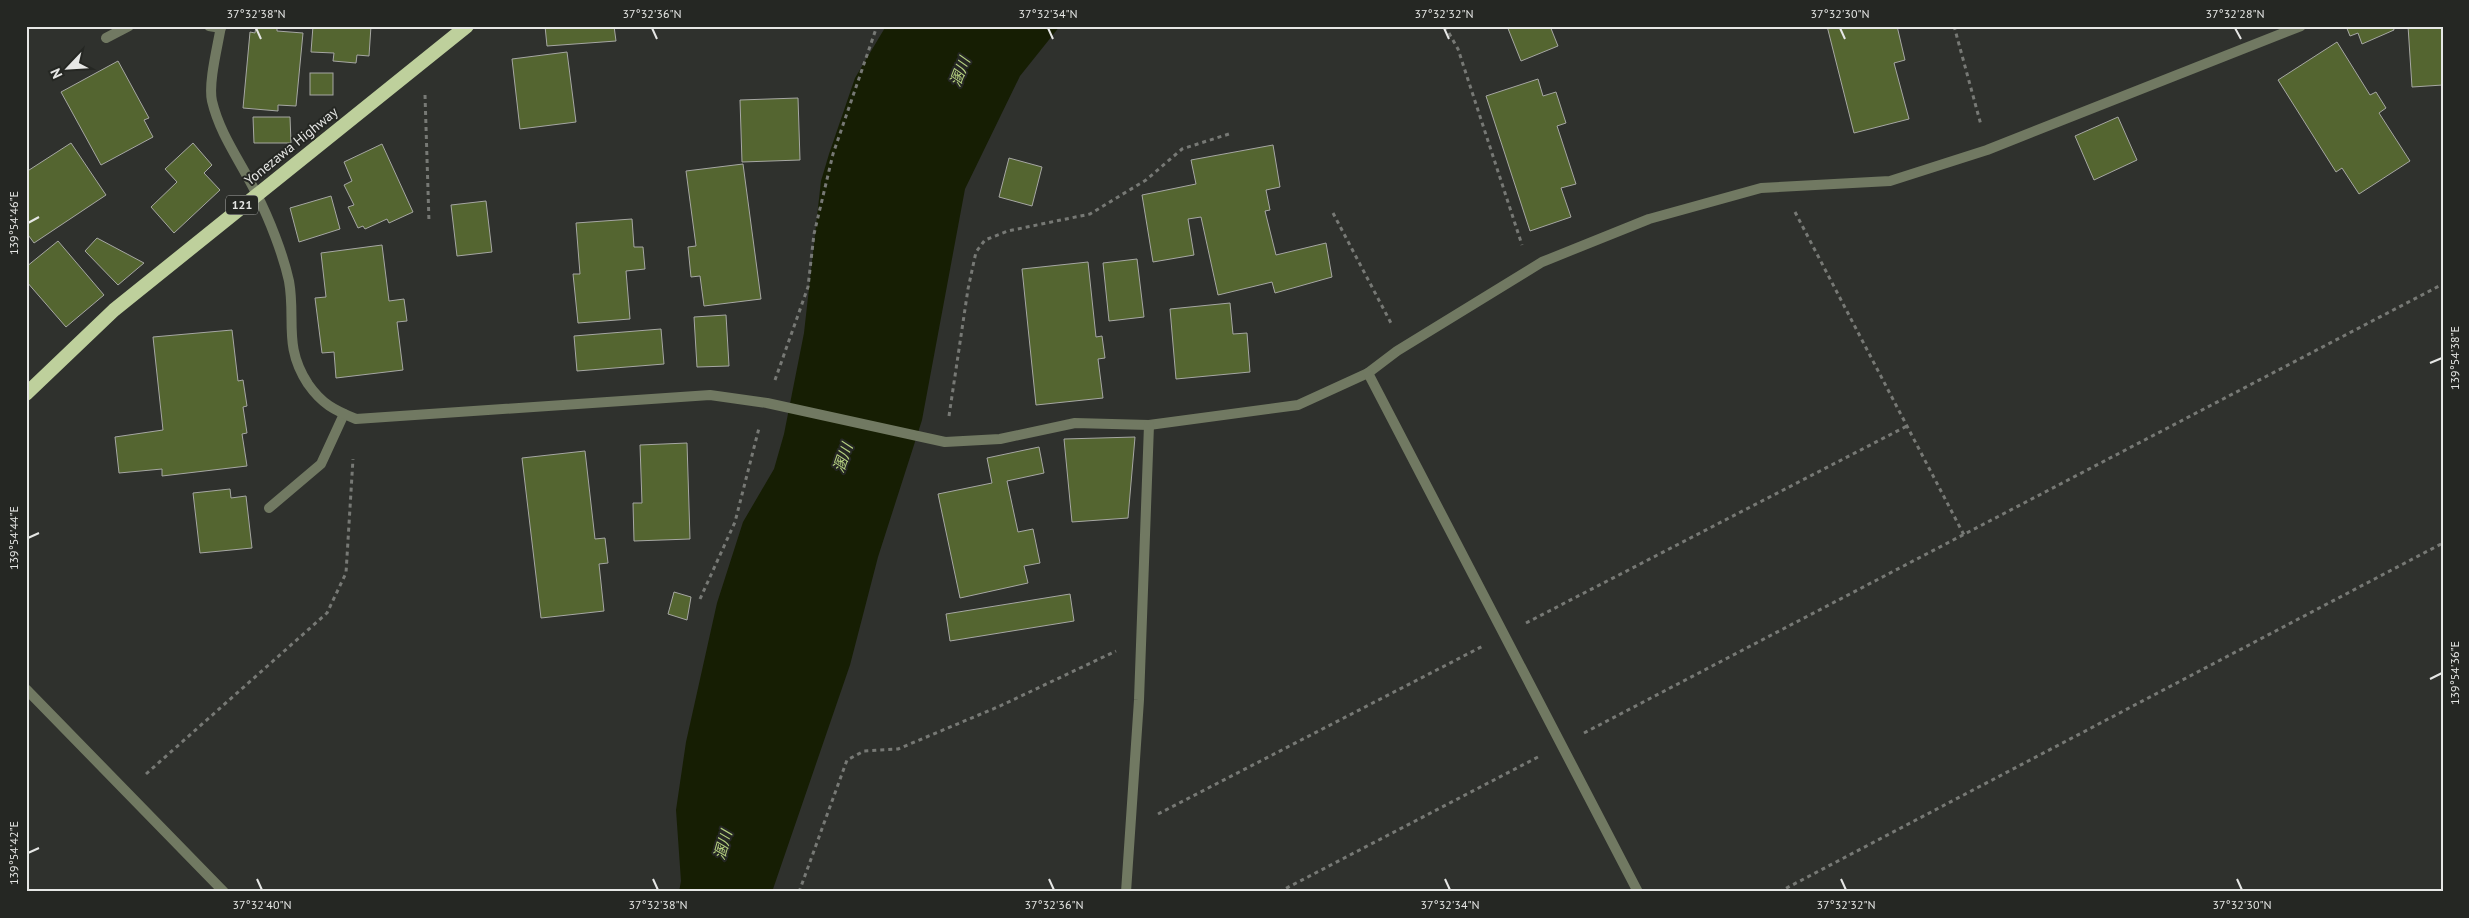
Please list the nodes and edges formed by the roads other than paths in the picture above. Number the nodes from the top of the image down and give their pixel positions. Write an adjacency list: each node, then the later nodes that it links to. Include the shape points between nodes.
1 (129, 26): 6 (street)
2 (209, 26): 5 (street)
3 (467, 26): 7 (highway, Yonezawa Highway / 121)
4 (2301, 26): 8 (street, via 1988,150 1890,181 1761,188 1649,219 1542,262 1403,347)
5 (221, 27): 7 (street, via 212,99 222,132)
6 (106, 38)
7 (257, 193): 9 (highway, Yonezawa Highway / 121, via 114,310); 10 (street, via 289,282 292,347 308,383 327,406)
8 (1368, 373): 11 (street, via 1298,405); 16 (street)
9 (26, 394)
10 (344, 414): 11 (street, via 356,419 710,395 767,403 945,442 1000,439 1075,423); 12 (street, via 321,464)
11 (1149, 425): 15 (street, via 1141,639)
12 (270, 508)
13 (26, 689): 14 (street)
14 (224, 892)
15 (1126, 892)
16 (1638, 892)

